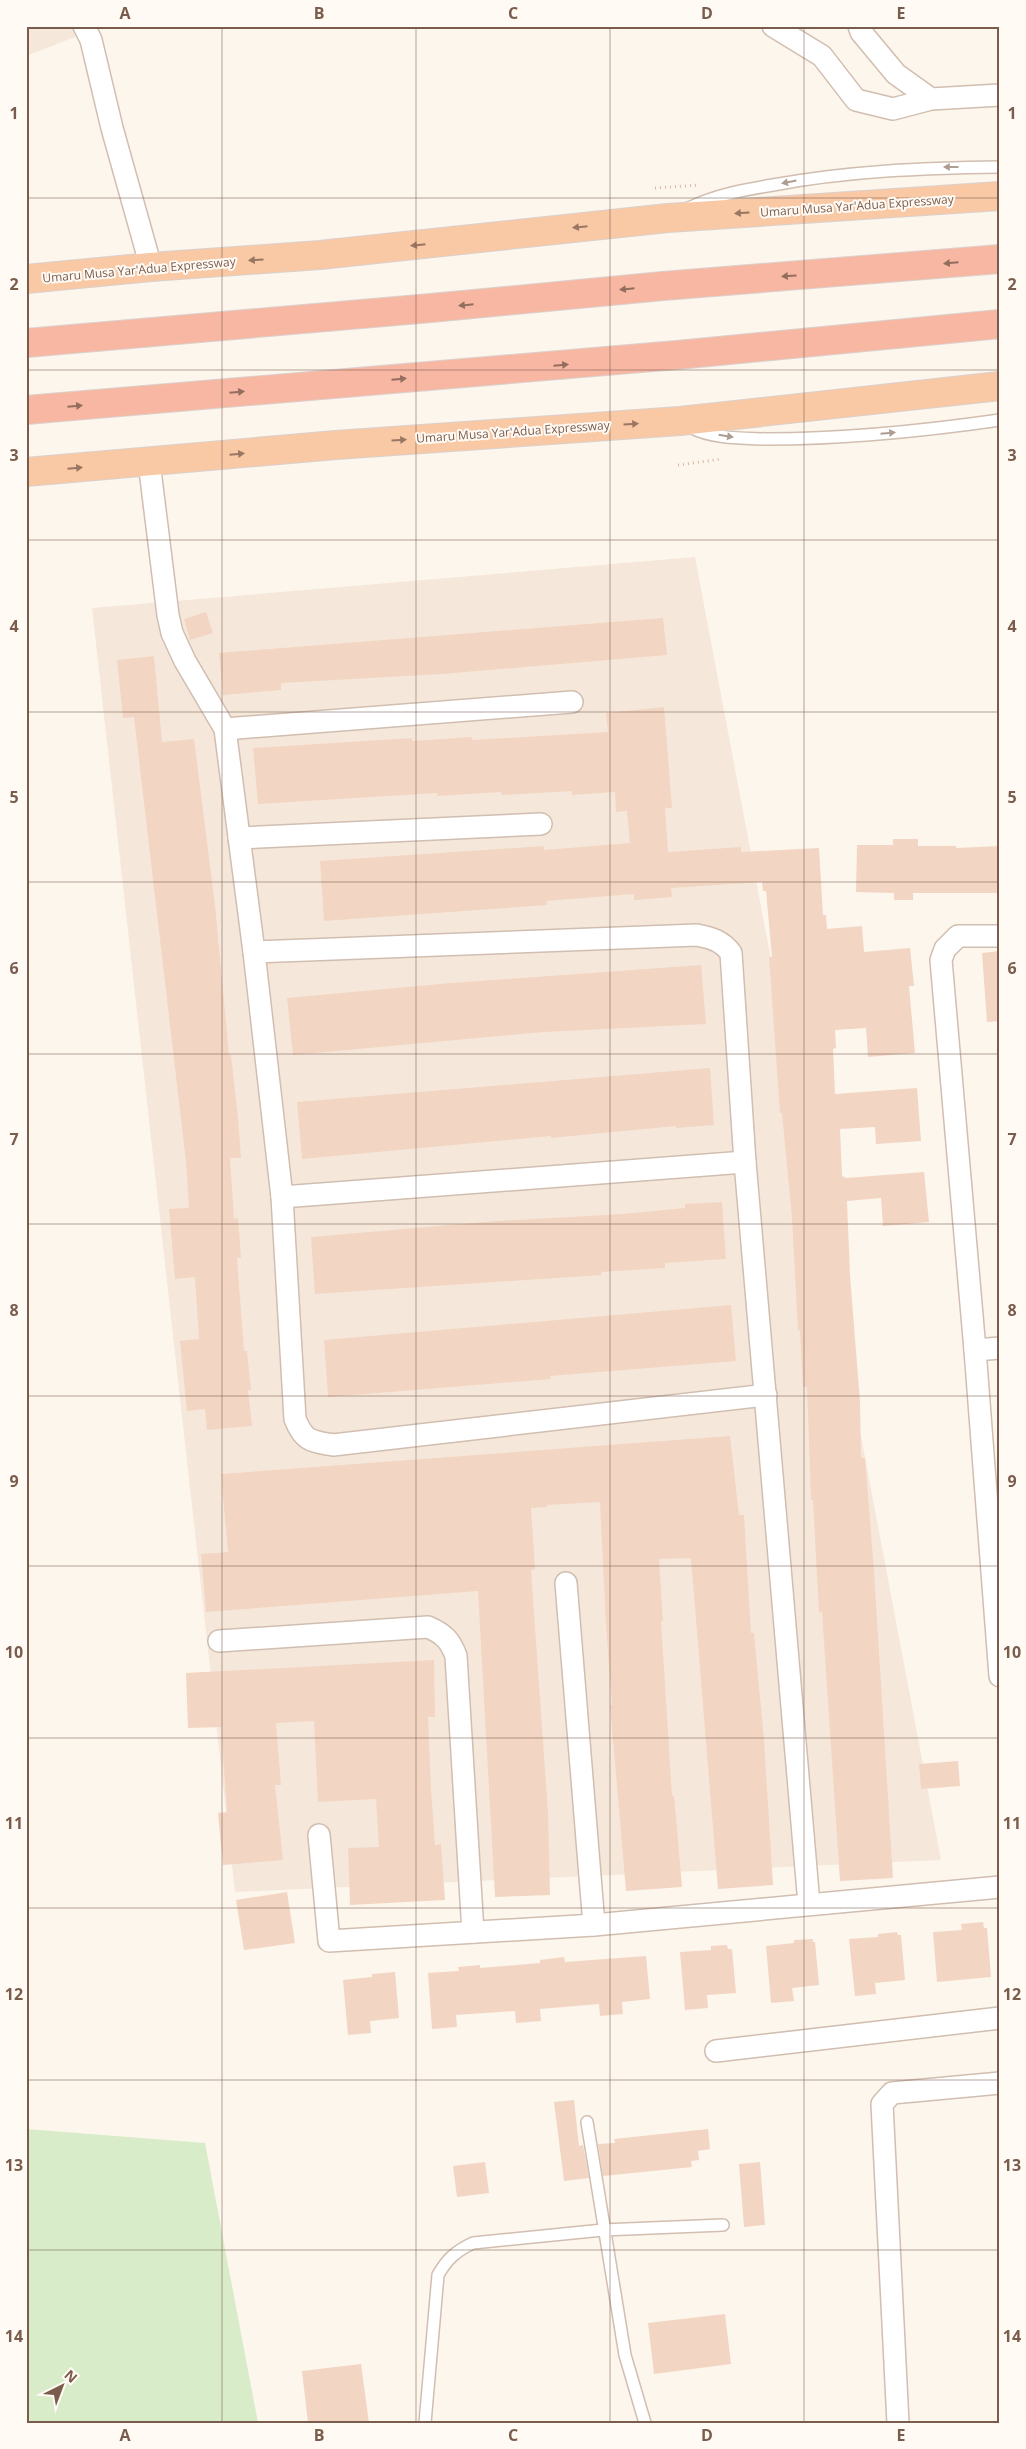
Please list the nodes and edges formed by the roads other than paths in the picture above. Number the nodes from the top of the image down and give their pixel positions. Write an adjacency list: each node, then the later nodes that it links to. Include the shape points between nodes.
1 (84, 26): 10 (street, via 91,40)
2 (773, 26): 5 (street, via 822,56 856,100 893,108)
3 (859, 26): 5 (street, via 860,32 896,74)
4 (1000, 95): 5 (street)
5 (931, 99)
6 (1000, 167): 8 (lane, one-way to 8, via 886,170 805,178 709,198)
7 (1000, 196): 8 (highway, Umaru Musa Yar'Adua Expressway, one-way to 8)
8 (668, 218): 10 (highway, Umaru Musa Yar'Adua Expressway, one-way to 10, via 320,255)
9 (1000, 259): 13 (highway, one-way to 13)
10 (151, 267): 11 (highway, Umaru Musa Yar'Adua Expressway)
11 (26, 280)
12 (1000, 324): 15 (highway, one-way to 12, via 677,356)
13 (26, 343)
14 (1000, 386): 17 (highway, Umaru Musa Yar'Adua Expressway)
15 (26, 410)
16 (1000, 420): 17 (lane, one-way to 16, via 697,430 721,435 784,439 895,432)
17 (680, 421): 18 (highway, Umaru Musa Yar'Adua Expressway, one-way to 17, via 336,445)
18 (149, 462): 19 (highway, Umaru Musa Yar'Adua Expressway, one-way to 18); 21 (street, via 172,633)
19 (26, 472)
20 (572, 702): 21 (street)
21 (225, 729): 23 (street)
22 (541, 824): 23 (street)
23 (239, 838): 25 (street)
24 (1000, 936): 29 (street, via 958,936 945,948 941,960)
25 (254, 952): 26 (street, via 697,935 712,938 725,945 730,953); 27 (street)
26 (746, 1162): 27 (street); 30 (street)
27 (282, 1197): 30 (street, via 295,1419 302,1434 316,1442 333,1445)
28 (1000, 1348): 29 (street)
29 (975, 1350): 33 (street)
30 (766, 1395): 36 (street)
31 (566, 1583): 37 (street)
32 (219, 1641): 38 (street, via 428,1627 447,1638 456,1656)
33 (1000, 1676)
34 (319, 1835): 38 (street, via 328,1941)
35 (1000, 1887): 36 (street)
36 (809, 1904): 37 (street)
37 (594, 1925): 38 (street)
38 (472, 1932)
39 (1000, 2018): 40 (street)
40 (716, 2051)
41 (1000, 2083): 47 (street, via 892,2093 882,2104)
42 (587, 2122): 44 (lane)
43 (723, 2225): 44 (lane)
44 (603, 2230): 45 (lane, via 473,2242 445,2262 438,2275); 46 (lane, via 624,2355)
45 (425, 2423)
46 (645, 2423)
47 (898, 2423)

